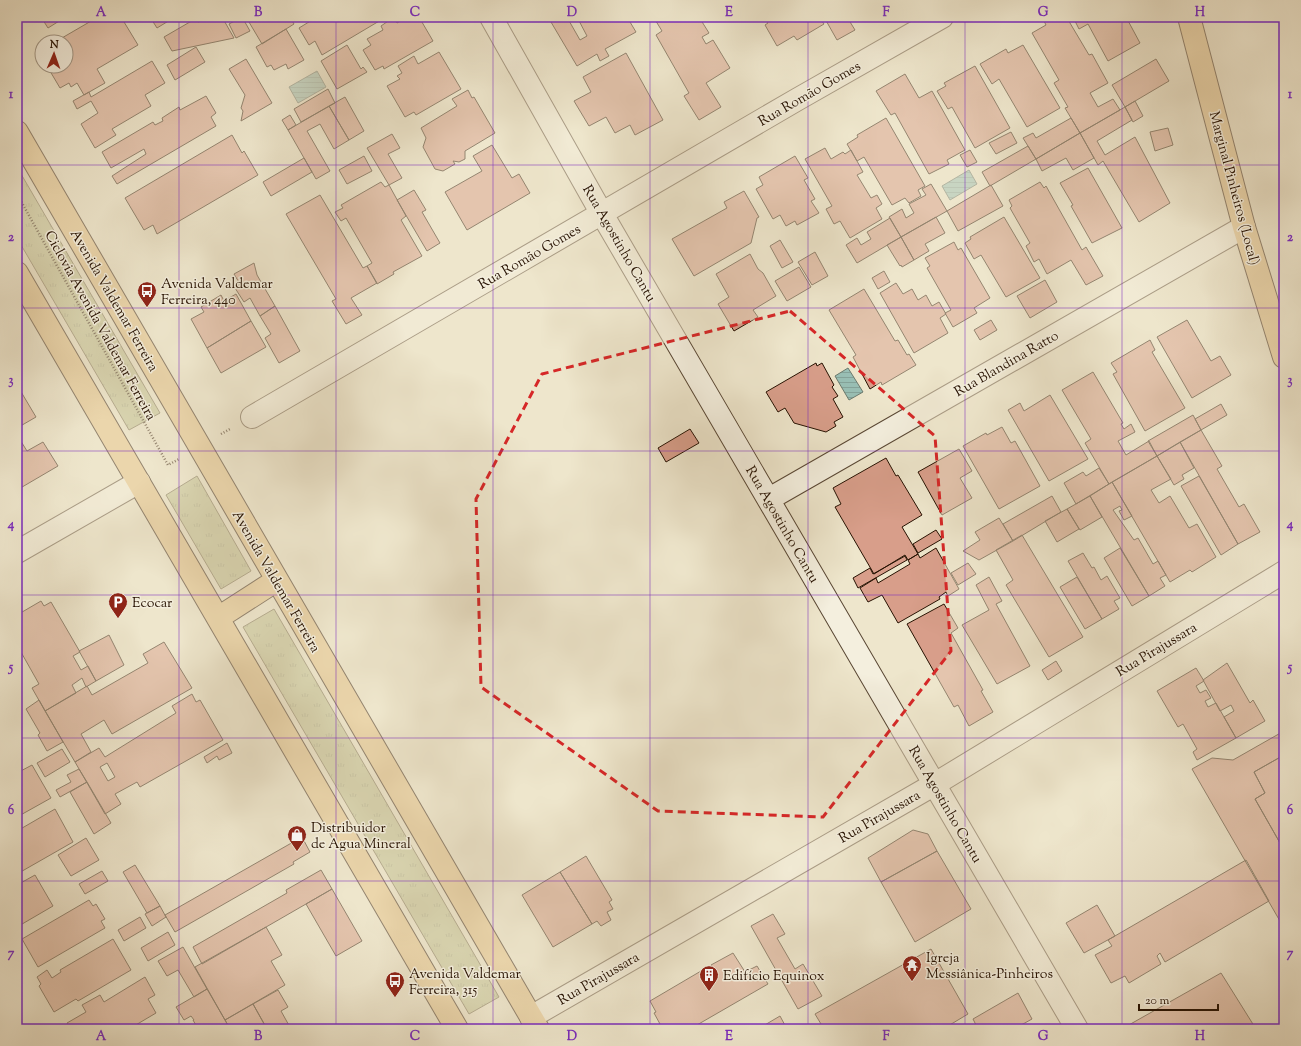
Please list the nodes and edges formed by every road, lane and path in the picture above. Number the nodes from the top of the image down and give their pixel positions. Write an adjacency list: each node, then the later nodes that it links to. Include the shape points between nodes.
1 (491, 17): 6 (street, Rua Agostinho Cantu)
2 (942, 17): 6 (street, Rua Romão Gomes)
3 (1189, 17): 7 (main road, Marginal Pinheiros (Local))
4 (17, 132): 11 (main road, Avenida Valdemar Ferreira)
5 (17, 194): 12 (path, Ciclovia Avenida Valdemar Ferreira)
6 (602, 214): 10 (street, Rua Romão Gomes); 14 (street, Rua Agostinho Cantu)
7 (1244, 227): 9 (main road, Marginal Pinheiros (Local)); 14 (street, Rua Blandina Ratto)
8 (17, 273): 13 (main road)
9 (1284, 357)
10 (252, 417): 11 (path)
11 (200, 446): 17 (main road, Avenida Valdemar Ferreira)
12 (168, 465)
13 (139, 482): 15 (street); 18 (main road)
14 (769, 499): 19 (street, Rua Agostinho Cantu)
15 (17, 552)
16 (1284, 572): 19 (street, Rua Pirajussara)
17 (277, 580): 18 (main road); 20 (main road, Avenida Valdemar Ferreira)
18 (218, 618): 21 (main road)
19 (935, 784): 20 (street, Rua Pirajussara); 22 (street, Rua Agostinho Cantu)
20 (535, 1023)
21 (457, 1029)
22 (1077, 1029)

